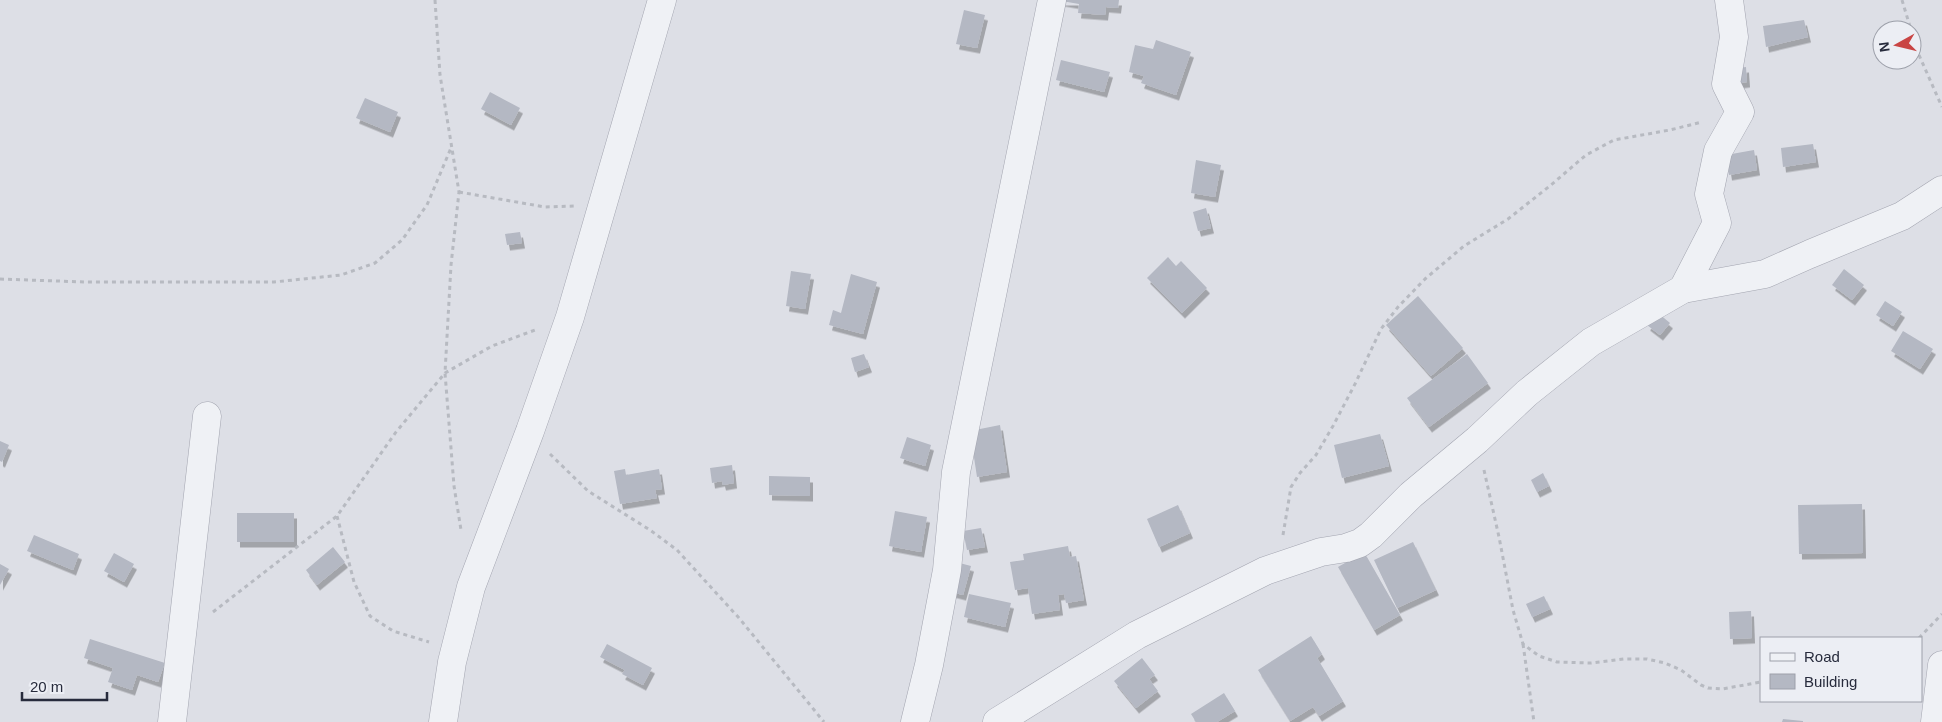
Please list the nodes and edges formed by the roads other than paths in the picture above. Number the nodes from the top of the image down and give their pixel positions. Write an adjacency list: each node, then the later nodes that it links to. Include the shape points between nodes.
1 (662, 0): 9 (street, via 570,317 471,587 452,662)
2 (1052, 0): 10 (street, via 956,472 947,570)
3 (1729, 0): 5 (street, via 1734,36 1726,84 1740,112 1718,151 1709,194 1717,223)
4 (1942, 190): 5 (street, via 1902,216 1765,274)
5 (1683, 289): 11 (street, via 1591,342 1527,393 1360,543 1320,552 1265,571 1137,635)
6 (207, 416): 8 (street)
7 (1942, 665): 12 (street)
8 (172, 722)
9 (443, 722)
10 (915, 722)
11 (997, 722)
12 (1934, 722)

